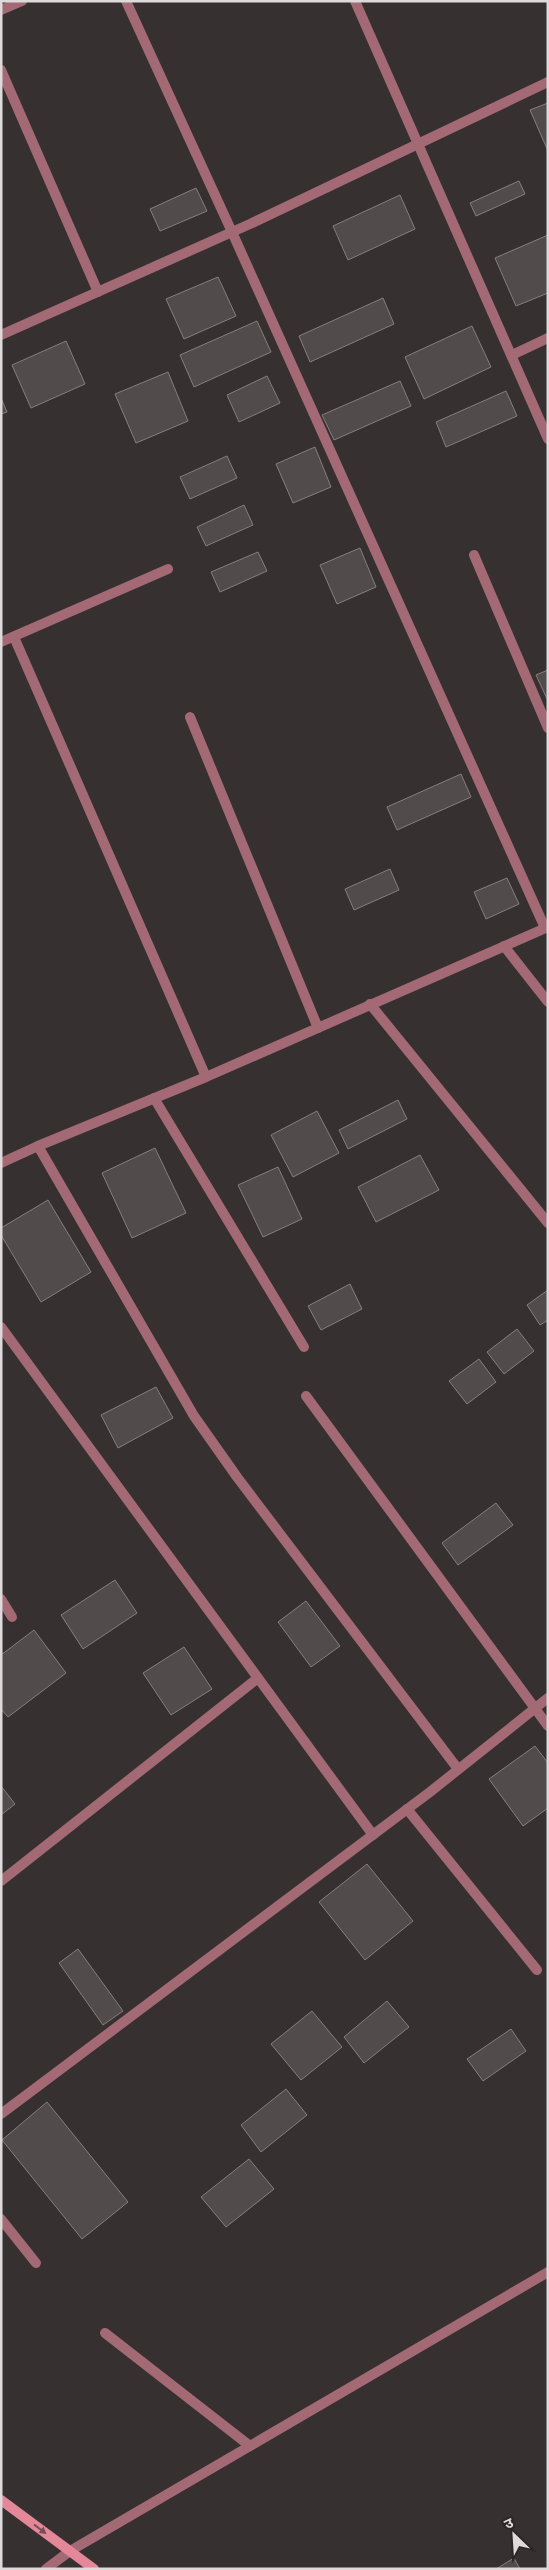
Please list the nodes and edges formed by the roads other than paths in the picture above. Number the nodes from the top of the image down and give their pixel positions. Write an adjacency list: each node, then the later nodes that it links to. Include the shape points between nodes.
1 (22, 1): 4 (street)
2 (126, 1): 8 (street)
3 (355, 1): 7 (street)
4 (1, 10)
5 (1, 70): 9 (street)
6 (548, 82): 7 (street)
7 (417, 145): 8 (street); 12 (street)
8 (232, 232): 9 (street); 20 (street)
9 (98, 292): 10 (street)
10 (1, 336)
11 (548, 338): 12 (street)
12 (512, 355): 13 (street)
13 (548, 439)
14 (474, 555): 19 (street)
15 (168, 569): 16 (street)
16 (14, 637): 17 (street); 25 (street)
17 (1, 642)
18 (190, 717): 24 (street)
19 (548, 728)
20 (546, 927): 21 (street)
21 (504, 946): 22 (street); 23 (street)
22 (548, 1002)
23 (370, 1004): 24 (street); 29 (street)
24 (318, 1028): 25 (street)
25 (206, 1077): 26 (street)
26 (154, 1098): 27 (street); 31 (street)
27 (38, 1146): 28 (street); 39 (street, via 194,1416)
28 (1, 1163)
29 (548, 1223)
30 (1, 1328): 35 (street)
31 (304, 1347)
32 (306, 1396): 37 (street)
33 (1, 1599): 34 (street)
34 (12, 1617)
35 (258, 1678): 41 (street); 42 (street)
36 (548, 1698): 37 (street)
37 (534, 1709): 38 (street); 39 (street)
38 (548, 1726)
39 (458, 1769): 40 (street)
40 (407, 1809): 41 (street); 43 (street)
41 (373, 1834): 44 (street)
42 (1, 1881)
43 (537, 1970)
44 (1, 2114)
45 (1, 2219): 46 (street)
46 (36, 2263)
47 (548, 2272): 49 (street)
48 (105, 2333): 49 (street)
49 (250, 2446): 51 (street)
50 (1, 2500): 51 (main road, one-way to 51)
51 (70, 2551): 52 (street); 53 (main road)
52 (46, 2569)
53 (94, 2569)

